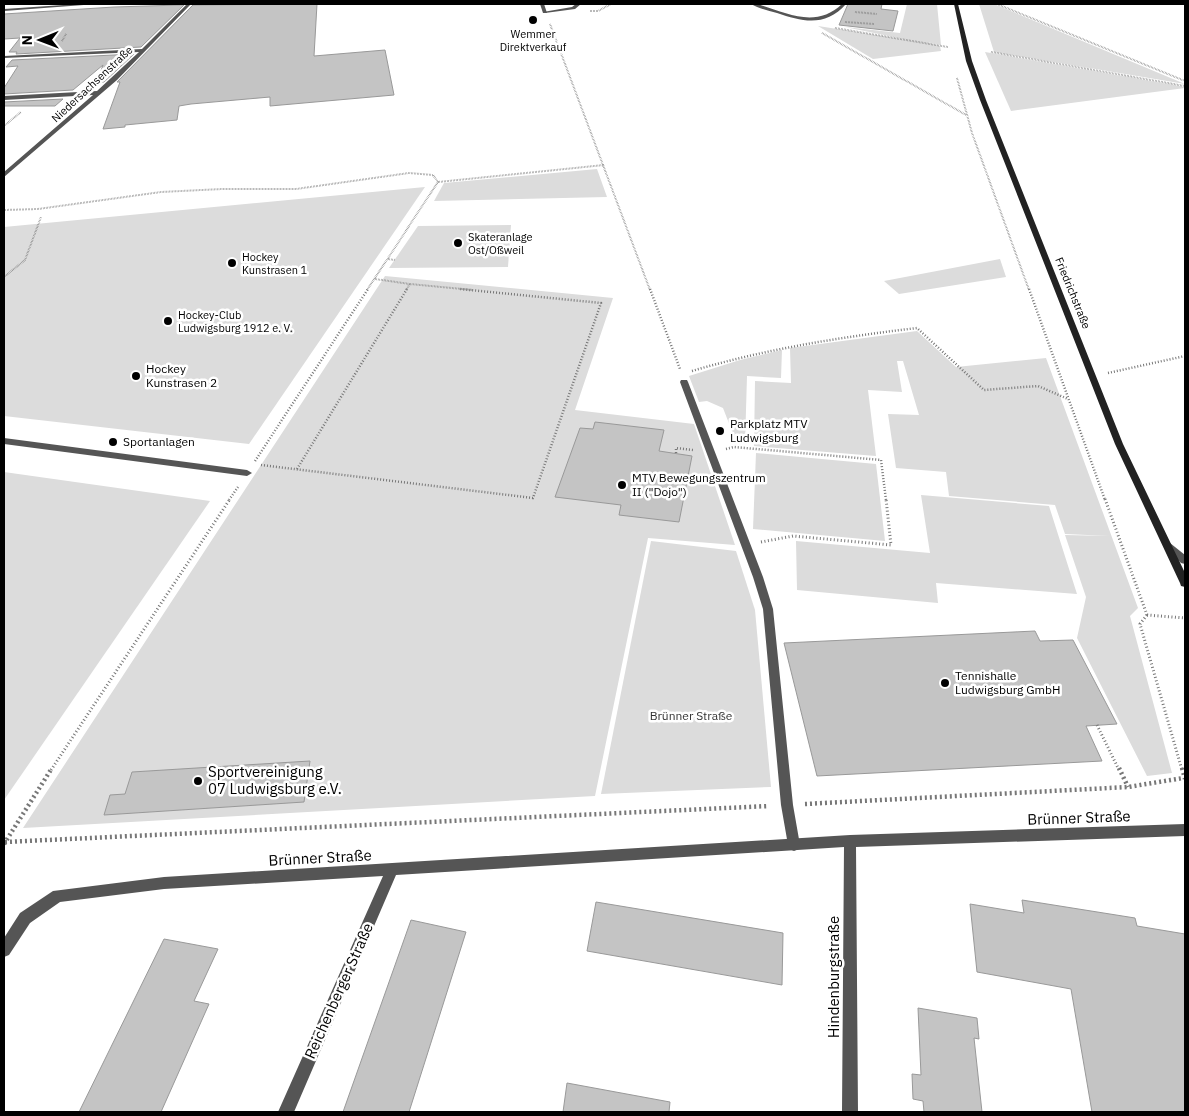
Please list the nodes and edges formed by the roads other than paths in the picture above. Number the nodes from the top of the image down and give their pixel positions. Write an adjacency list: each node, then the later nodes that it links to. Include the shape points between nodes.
1 (95, 4): 8 (street)
2 (189, 4): 9 (street, Niedersachsenstraße)
3 (542, 4): 4 (street, via 545,12 573,8)
4 (579, 4)
5 (753, 4): 6 (street, via 803,18 824,20)
6 (844, 4)
7 (956, 4): 17 (main road, Friedrichstraße, via 983,100 1119,444)
8 (4, 10)
9 (143, 50): 10 (street); 11 (street, Niedersachsenstraße)
10 (4, 57)
11 (99, 93): 12 (street); 13 (street, Niedersachsenstraße)
12 (4, 98)
13 (4, 175)
14 (683, 378): 22 (street, via 768,609 787,805)
15 (4, 441): 16 (street)
16 (247, 473)
17 (1170, 547): 18 (street); 19 (main road, Friedrichstraße)
18 (1185, 560)
19 (1185, 583)
20 (1185, 830): 21 (street, Brünner Straße)
21 (850, 841): 22 (street, Brünner Straße); 26 (street, Hindenburgstraße)
22 (794, 845): 23 (street, Brünner Straße)
23 (392, 870): 24 (street, Brünner Straße, via 164,883 58,896 25,918); 25 (street, Reichenberger Straße)
24 (4, 950)
25 (286, 1112)
26 (850, 1112)

